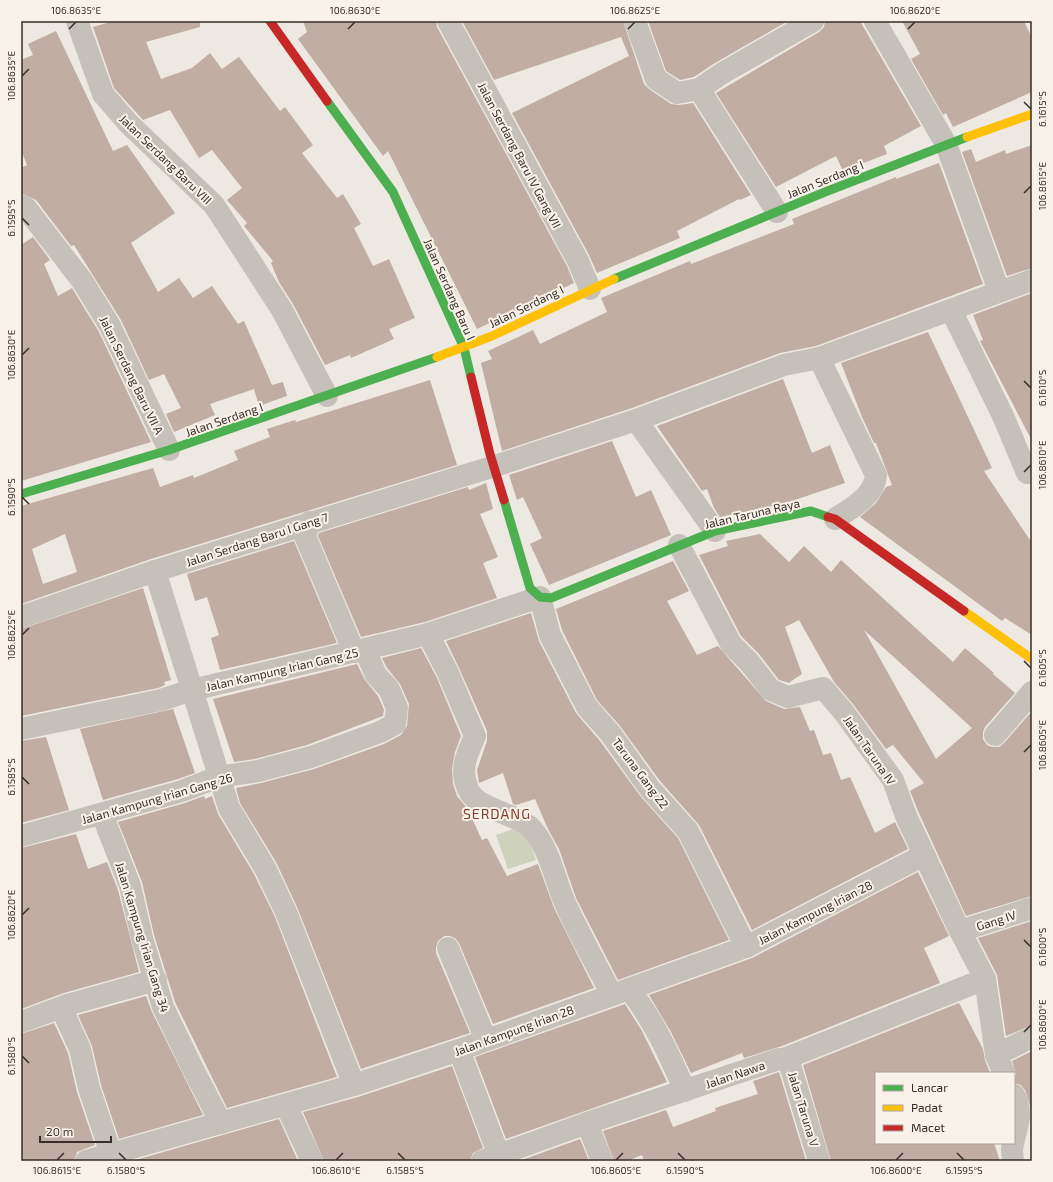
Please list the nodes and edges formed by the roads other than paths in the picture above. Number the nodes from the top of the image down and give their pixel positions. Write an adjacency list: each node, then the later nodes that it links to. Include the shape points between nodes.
1 (77, 21): 18 (street, Jalan Serdang Baru VIII, via 103,94 128,123 214,205 282,310)
2 (270, 21): 16 (street, Jalan Serdang Baru I, via 393,192)
3 (448, 21): 13 (street, Jalan Serdang Baru IV Gang VII, via 574,254)
4 (635, 21): 7 (street, via 656,78 677,93)
5 (813, 21): 7 (street)
6 (875, 21): 9 (street)
7 (699, 89): 11 (street)
8 (1032, 114): 9 (street, Jalan Serdang I)
9 (946, 144): 11 (street, Jalan Serdang I); 14 (street)
10 (21, 205): 20 (street, Jalan Serdang Baru VII A, via 26,208 83,282 110,326)
11 (777, 212): 13 (street, Jalan Serdang I)
12 (1032, 280): 14 (street, Jalan Serdang Baru I Gang 7)
13 (590, 289): 16 (street, Jalan Serdang I)
14 (1000, 291): 15 (street, Jalan Serdang Baru I Gang 7)
15 (951, 310): 17 (street, Jalan Serdang Baru I Gang 7); 22 (street, via 1003,416)
16 (464, 348): 18 (street, Jalan Serdang I); 21 (street, Jalan Serdang Baru I)
17 (819, 358): 19 (street, Jalan Serdang Baru I Gang 7, via 784,365); 24 (street, via 876,475 874,486 857,505)
18 (327, 396): 20 (street, Jalan Serdang I)
19 (636, 420): 21 (street, Jalan Serdang Baru I Gang 7); 26 (street)
20 (169, 450): 23 (street, Jalan Serdang I)
21 (495, 466): 25 (street, Jalan Serdang Baru I Gang 7); 29 (street, Jalan Serdang Baru I, via 530,588)
22 (1027, 474)
23 (21, 494)
24 (835, 519): 26 (street, Jalan Taruna Raya, via 811,511); 33 (street, Jalan Taruna Raya)
25 (310, 522): 28 (street, Jalan Serdang Baru I Gang 7); 32 (street, via 305,536)
26 (716, 531): 27 (street, Jalan Taruna Raya)
27 (679, 545): 29 (street, Jalan Taruna Raya, via 551,598); 41 (street, Jalan Taruna IV, via 731,644 771,690 788,696 823,688 843,711 893,780)
28 (155, 571): 30 (street, Jalan Serdang Baru I Gang 7); 34 (street)
29 (540, 597): 31 (street, Jalan Kampung Irian Gang 25); 44 (street, Taruna Gang 22, via 550,635 587,707 610,732 650,789 688,831)
30 (21, 617)
31 (428, 634): 32 (street, Jalan Kampung Irian Gang 25); 48 (street, via 475,736 463,769 468,789 476,800 516,818 531,829 545,849 565,902)
32 (359, 651): 34 (street, Jalan Kampung Irian Gang 25); 38 (street, Jalan Kampung Irian Gang 26, via 389,689 397,708 395,724 311,757 258,771)
33 (1032, 659)
34 (192, 690): 36 (street, Jalan Kampung Irian Gang 25, via 161,700); 38 (street)
35 (1032, 692): 37 (street)
36 (21, 730)
37 (995, 736)
38 (218, 777): 39 (street, Jalan Kampung Irian Gang 26, via 182,791); 56 (street, via 229,808 266,868 286,912)
39 (102, 814): 40 (street, Jalan Kampung Irian Gang 26); 47 (street, Jalan Kampung Irian Gang 34, via 130,886 142,938)
40 (21, 836)
41 (924, 855): 43 (street, Jalan Taruna IV); 44 (street, Jalan Kampung Irian 28)
42 (1032, 908): 43 (street, Gang IV)
43 (960, 932): 46 (street, Jalan Taruna IV)
44 (746, 947): 48 (street, Jalan Kampung Irian 28)
45 (448, 948): 52 (street)
46 (985, 979): 54 (street, Jalan Nawa); 55 (street, Jalan Taruna IV)
47 (156, 980): 49 (street); 60 (street, Jalan Kampung Irian Gang 34, via 164,1007)
48 (620, 992): 52 (street, Jalan Kampung Irian 28); 57 (street, via 640,1004 669,1055)
49 (67, 1005): 50 (street); 64 (street, via 64,1016 80,1049 89,1088)
50 (21, 1022)
51 (1032, 1037): 55 (street)
52 (486, 1040): 53 (street, Jalan Kampung Irian 28)
53 (459, 1050): 56 (street, Jalan Kampung Irian 28); 66 (street)
54 (784, 1059): 57 (street, Jalan Nawa); 70 (street, Jalan Taruna V, via 790,1065)
55 (1000, 1064)
56 (354, 1085): 59 (street, Jalan Kampung Irian 28)
57 (685, 1091): 61 (street, Jalan Nawa)
58 (1015, 1097): 62 (street, via 1020,1106 1020,1114)
59 (286, 1105): 60 (street, Jalan Kampung Irian 28); 68 (street)
60 (221, 1123): 65 (street, Jalan Kampung Irian 28)
61 (587, 1123): 66 (street, Jalan Nawa); 69 (street)
62 (1015, 1137)
63 (1014, 1144): 71 (street)
64 (111, 1154): 65 (street, Jalan Kampung Irian 28); 67 (street, Jalan Kampung Irian 28)
65 (142, 1154)
66 (494, 1159)
67 (86, 1161)
68 (312, 1161)
69 (602, 1161)
70 (820, 1161)
71 (1013, 1161)

